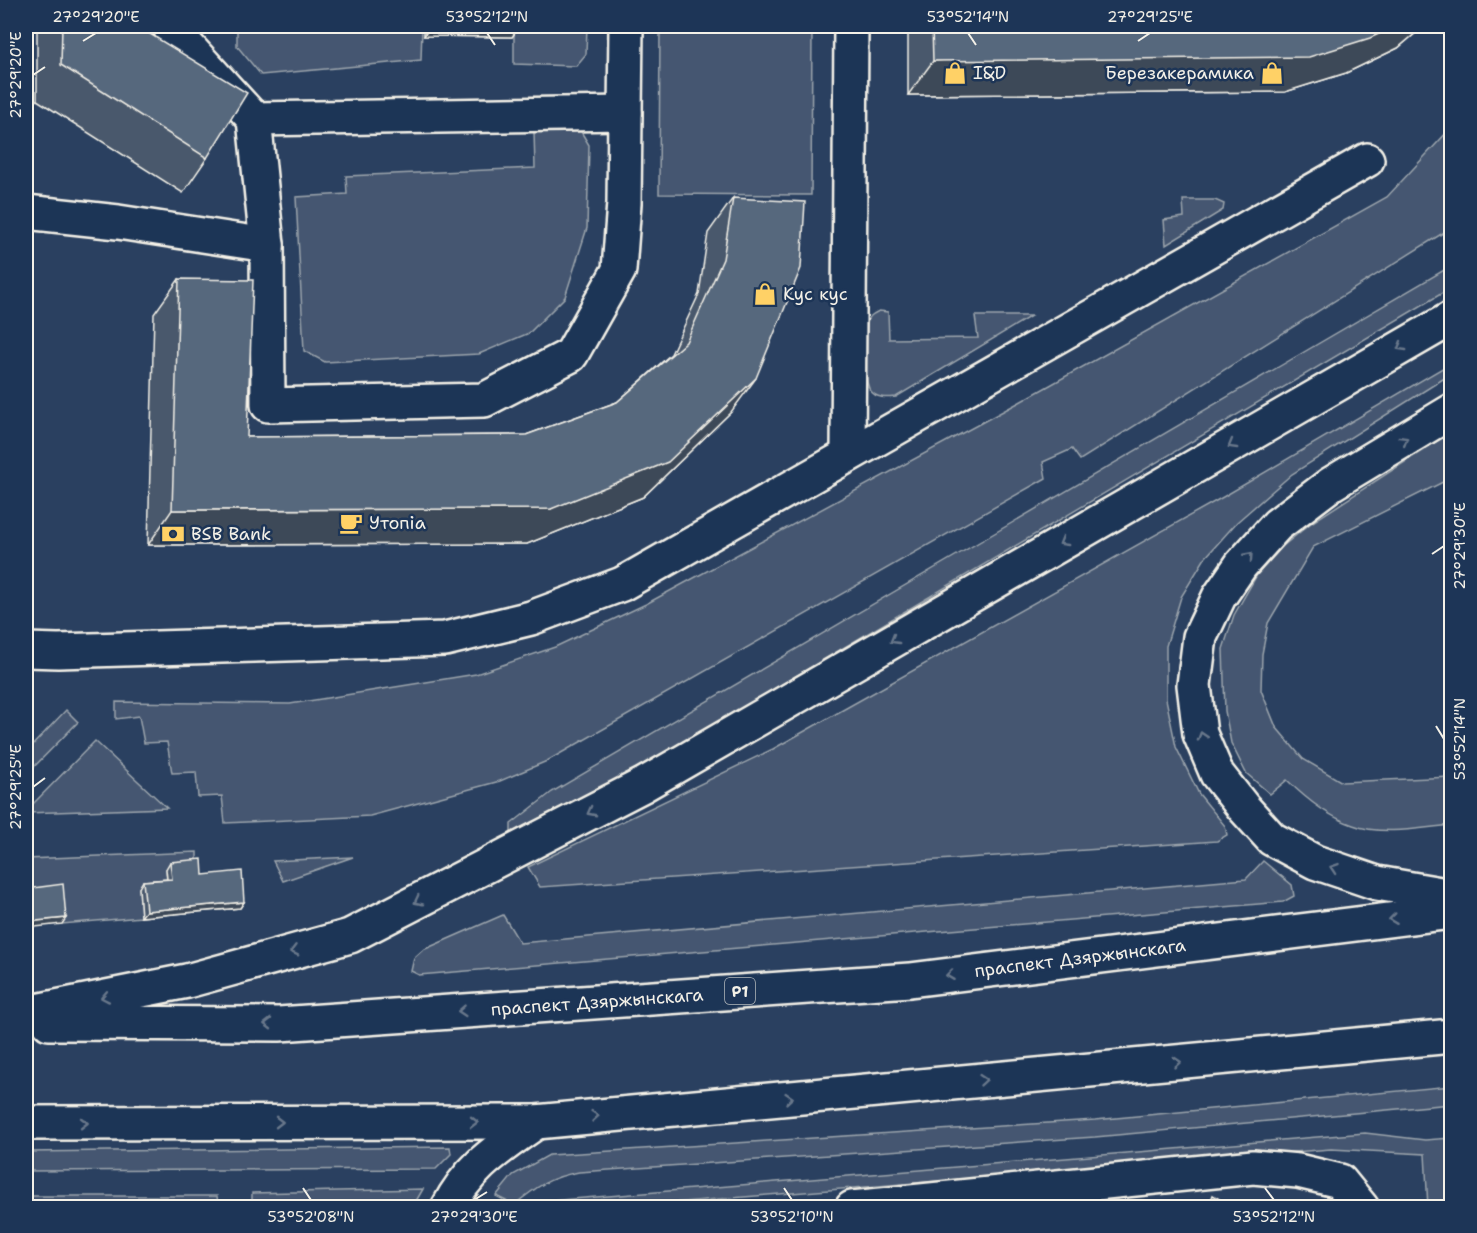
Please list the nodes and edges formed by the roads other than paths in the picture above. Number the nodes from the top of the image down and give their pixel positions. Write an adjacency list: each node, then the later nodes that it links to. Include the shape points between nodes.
1 (169, 26): 5 (main road)
2 (626, 26): 4 (main road)
3 (851, 26): 11 (main road)
4 (625, 113): 5 (main road); 8 (main road, via 620,270 571,355 484,400 268,405)
5 (254, 119): 8 (main road)
6 (1367, 160): 11 (main road)
7 (26, 212): 8 (main road)
8 (267, 245)
9 (1452, 318): 15 (main road, one-way to 15, via 643,785 350,936 187,981)
10 (1452, 411): 13 (main road, one-way to 10, via 1377,883 1315,862 1272,839 1217,774 1200,734 1194,685 1200,638 1219,597 1277,525 1331,484)
11 (848, 455): 12 (main road, via 622,584 531,618 445,639)
12 (26, 650)
13 (1452, 896)
14 (1452, 912): 16 (main road, праспект Дзяржынскага / Р1, one-way to 16, via 910,980 279,1024)
15 (26, 1013)
16 (26, 1023)
17 (1452, 1036): 18 (main road, one-way to 17)
18 (536, 1122): 19 (main road, one-way to 18); 20 (main road, via 483,1160)
19 (26, 1123)
20 (448, 1208)
21 (852, 1208): 22 (main road, via 1253,1167 1298,1171 1340,1181)
22 (1362, 1208)

